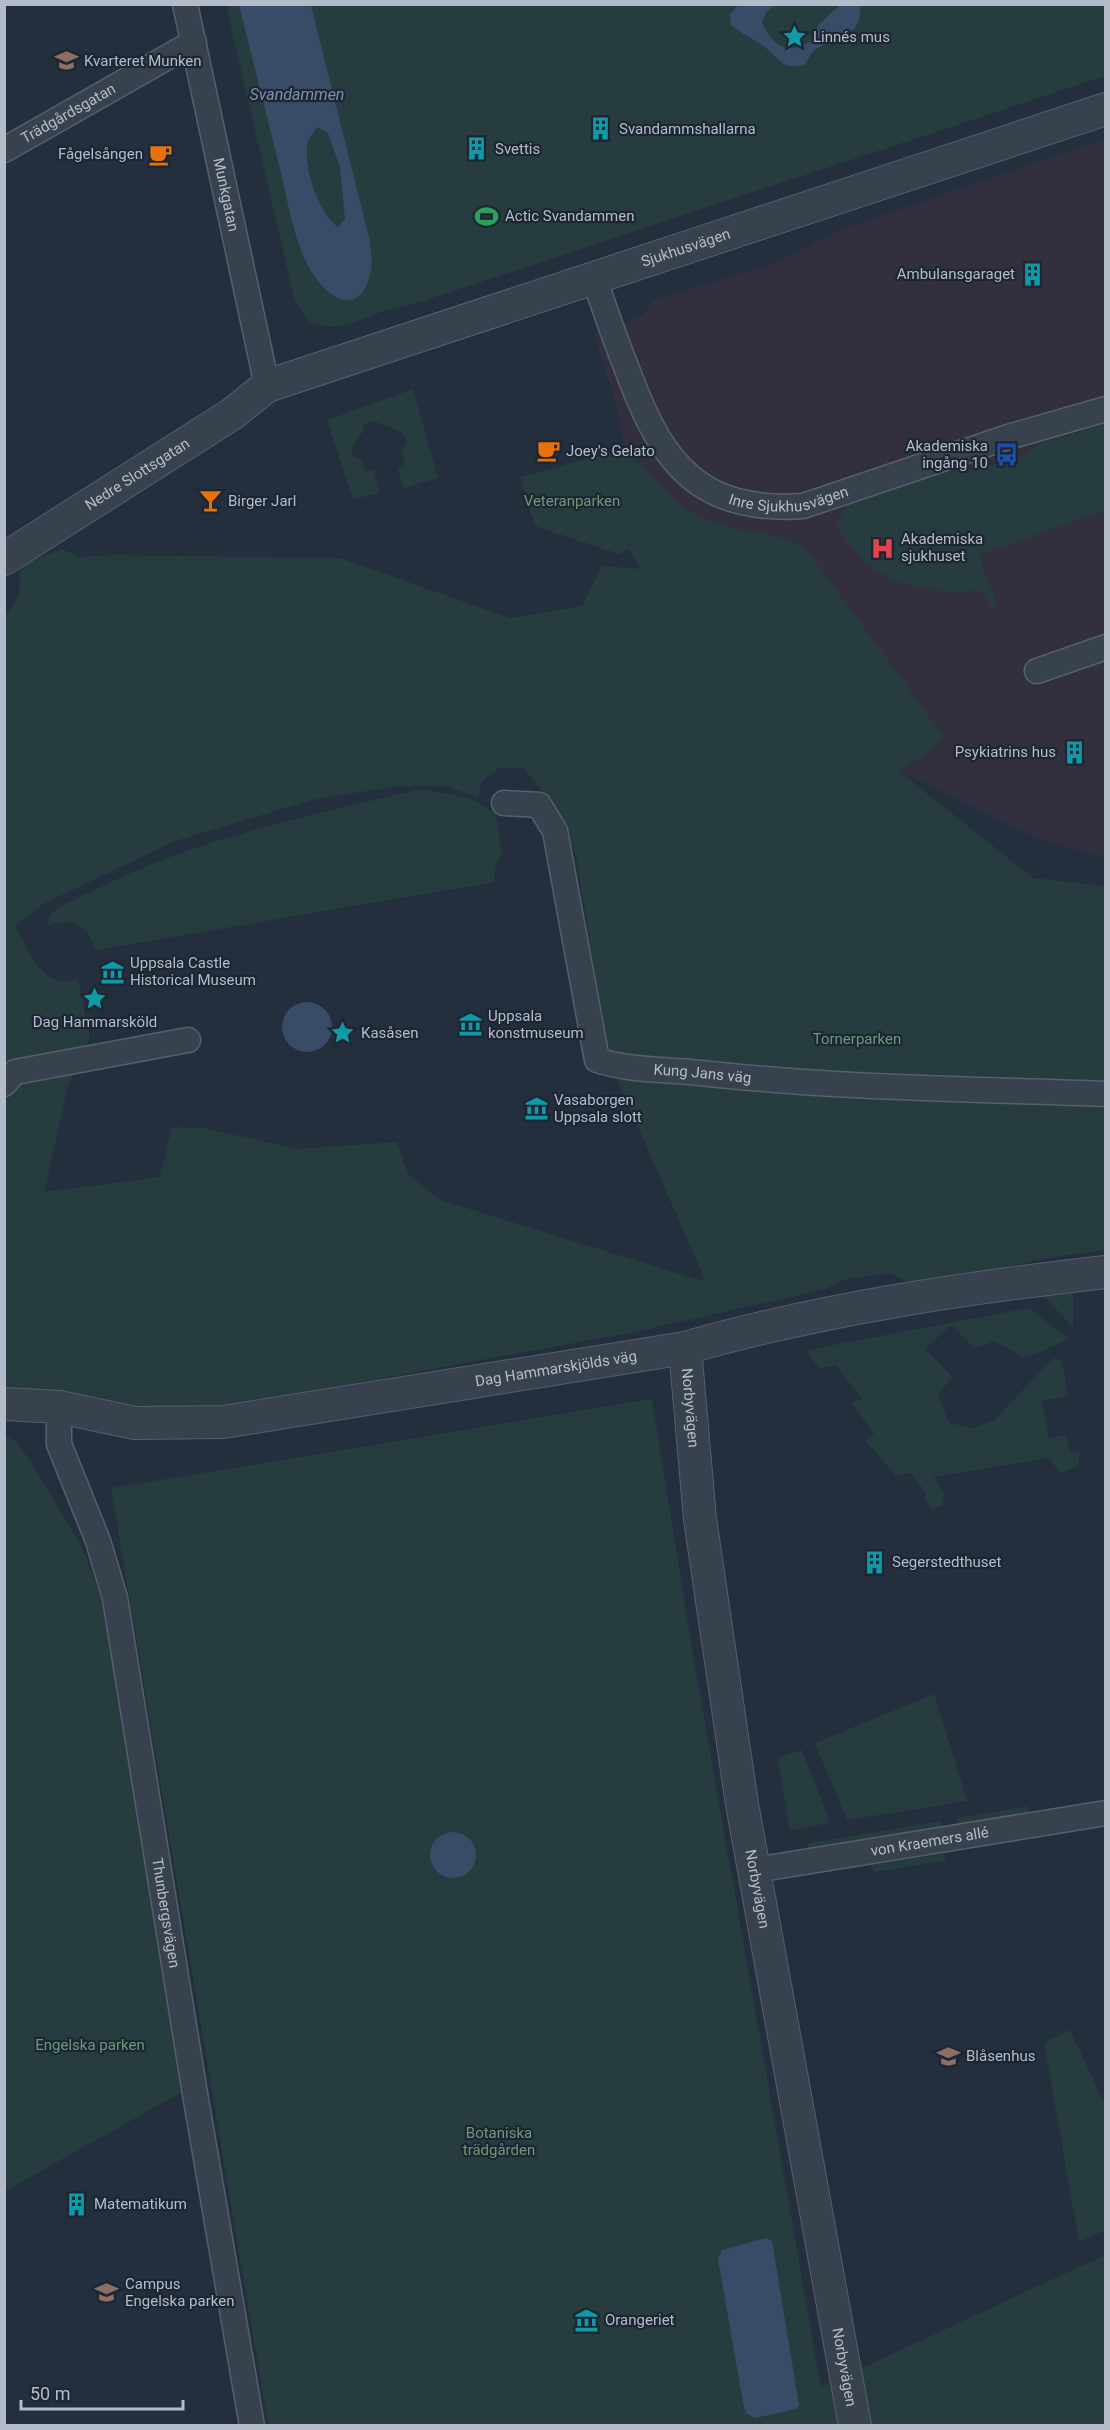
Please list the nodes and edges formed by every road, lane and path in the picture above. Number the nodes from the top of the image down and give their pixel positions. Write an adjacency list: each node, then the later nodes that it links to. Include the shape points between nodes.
1 (185, 4): 2 (street, Munkgatan)
2 (194, 42): 4 (street, Trädgårdsgatan); 6 (street, Munkgatan)
3 (1106, 109): 5 (street, Sjukhusvägen)
4 (4, 150)
5 (594, 277): 6 (street, Sjukhusvägen); 7 (street, Inre Sjukhusvägen, via 645,418 659,442 701,486 746,505 803,506 1005,438)
6 (267, 386): 8 (street, Nedre Slottsgatan, via 232,414)
7 (1106, 409)
8 (4, 559)
9 (1106, 647): 10 (street)
10 (1038, 671)
11 (504, 803): 14 (street, Kung Jans väg, via 539,805 555,831 597,1060 620,1067 759,1079)
12 (188, 1040): 13 (street, via 15,1072)
13 (4, 1084)
14 (1106, 1094)
15 (1106, 1272): 16 (street, Dag Hammarskjölds väg, via 940,1293 740,1332)
16 (685, 1348): 18 (street, Dag Hammarskjölds väg, via 223,1422 135,1423); 20 (street, Norbyvägen, via 700,1519)
17 (4, 1404): 18 (street, Dag Hammarskjölds väg)
18 (59, 1407): 21 (street, Thunbergsvägen, via 59,1444 98,1541 115,1598)
19 (1106, 1813): 20 (street, von Kraemers allé)
20 (755, 1870): 22 (street, Norbyvägen)
21 (252, 2426)
22 (855, 2426)

